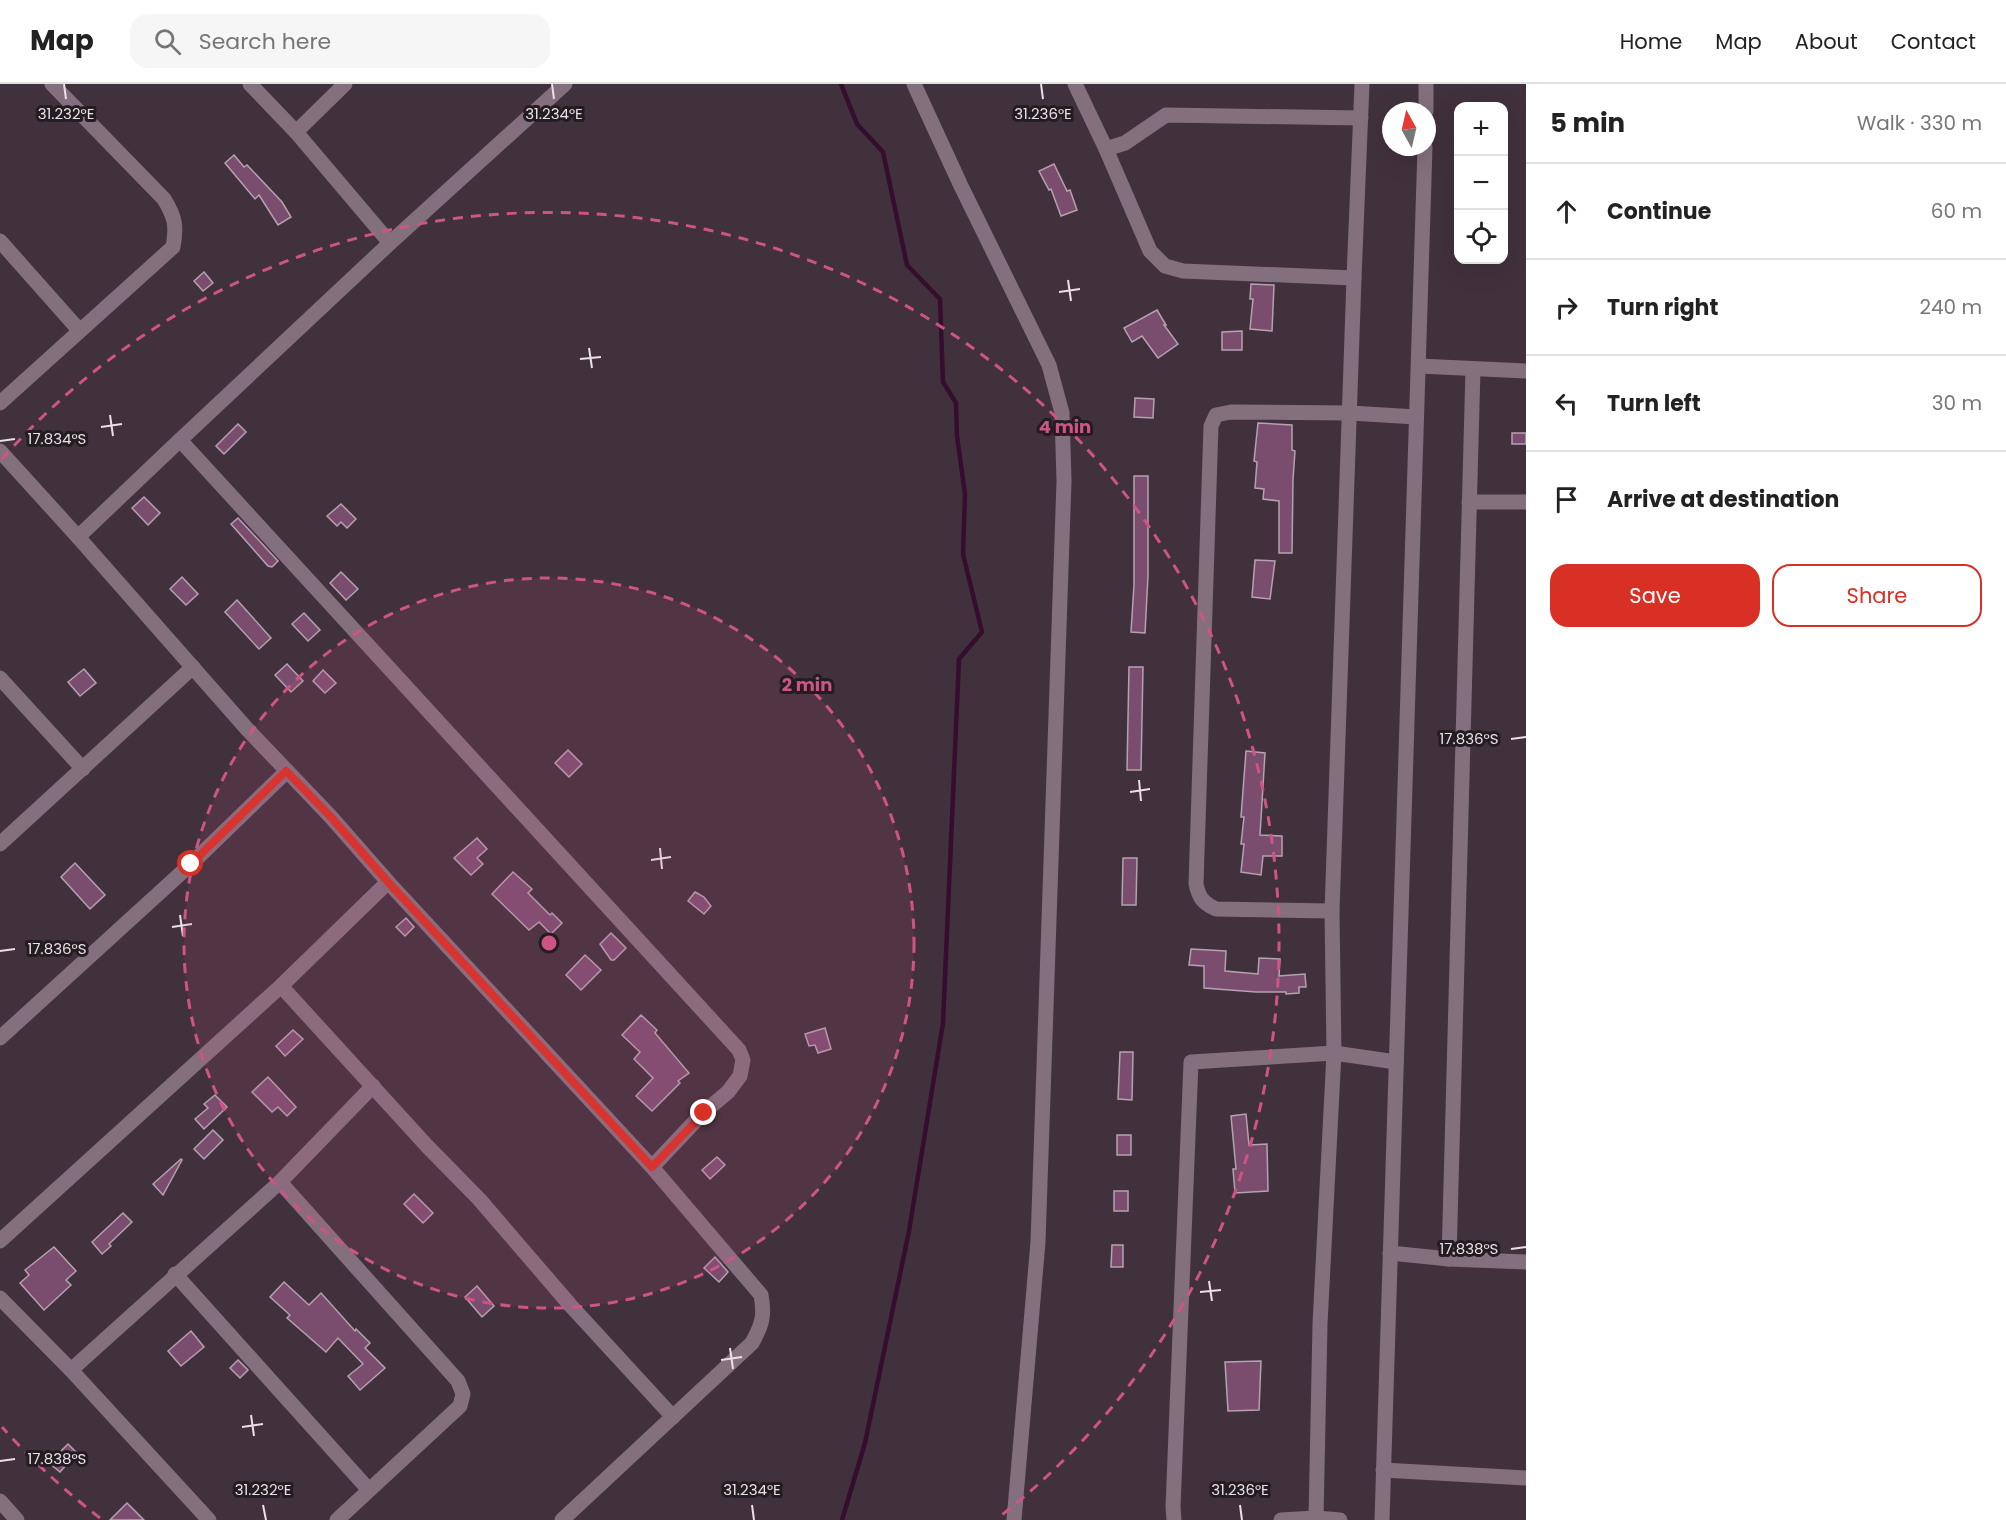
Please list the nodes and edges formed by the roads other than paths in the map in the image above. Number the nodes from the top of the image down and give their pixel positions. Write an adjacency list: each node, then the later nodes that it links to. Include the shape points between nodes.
1 (52, 84): 17 (street, via 164,199 173,213 176,231 173,247)
2 (250, 84): 11 (street)
3 (345, 84): 11 (street)
4 (565, 84): 15 (street)
5 (914, 84): 60 (street, via 1049,365 1062,413 1064,493 1038,1242)
6 (1075, 84): 12 (street)
7 (1362, 84): 10 (street)
8 (1426, 84): 9 (street)
9 (1426, 102)
10 (1361, 118): 12 (street, via 1166,116 1125,143); 16 (street)
11 (296, 132): 15 (street)
12 (1106, 149): 16 (street, via 1150,251 1165,266 1183,272)
13 (1425, 156): 18 (street)
14 (0, 241): 17 (street)
15 (390, 243): 24 (street)
16 (1354, 278): 22 (street)
17 (79, 330): 21 (street)
18 (1419, 366): 19 (street); 23 (street)
19 (1473, 369): 20 (street); 26 (street)
20 (1526, 371)
21 (0, 403)
22 (1350, 414): 23 (street); 35 (street); 35 (street, via 1231,412 1216,415 1211,426 1196,884 1199,896 1216,909)
23 (1416, 417): 39 (street)
24 (180, 440): 28 (street); 41 (street, via 739,1050 743,1060 740,1076)
25 (0, 451): 28 (street)
26 (1469, 502): 27 (street); 45 (street)
27 (1526, 502)
28 (78, 537): 29 (street)
29 (194, 667): 31 (street); 32 (street)
30 (0, 678): 31 (street)
31 (82, 769): 33 (street)
32 (286, 771): 34 (street); 37 (street, via 191,864)
33 (0, 844)
34 (388, 882): 36 (street); 41 (street)
35 (1332, 911): 38 (street)
36 (281, 986): 40 (street); 43 (street)
37 (0, 1038)
38 (1334, 1053): 39 (street); 55 (street, via 1320,1324); 61 (street, via 1191,1062)
39 (1396, 1062): 44 (street)
40 (373, 1086): 42 (street); 50 (street)
41 (652, 1167): 50 (street, via 761,1295 763,1307 762,1326 752,1343)
42 (280, 1182): 47 (street); 53 (street, via 458,1381 463,1394 460,1406)
43 (0, 1241)
44 (1390, 1254): 45 (street); 51 (street)
45 (1449, 1259): 46 (street)
46 (1526, 1262)
47 (175, 1274): 49 (street); 53 (street)
48 (0, 1298): 49 (street)
49 (71, 1370): 57 (street)
50 (673, 1417): 59 (street)
51 (1383, 1470): 52 (street); 64 (street)
52 (1526, 1478)
53 (369, 1490): 58 (street)
54 (0, 1501): 56 (street)
55 (1316, 1518): 62 (street); 63 (street)
56 (17, 1520)
57 (208, 1520)
58 (337, 1520)
59 (562, 1520)
60 (1014, 1520)
61 (1174, 1520)
62 (1281, 1520)
63 (1340, 1520)
64 (1382, 1520)

